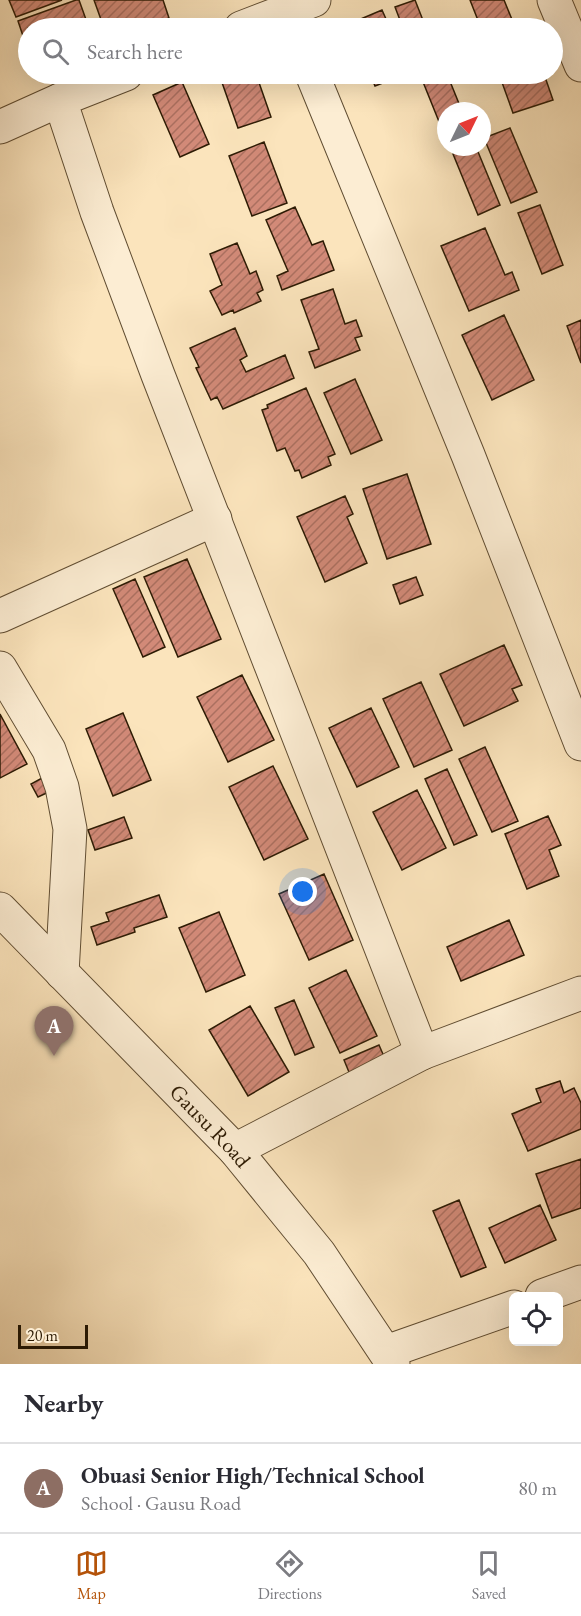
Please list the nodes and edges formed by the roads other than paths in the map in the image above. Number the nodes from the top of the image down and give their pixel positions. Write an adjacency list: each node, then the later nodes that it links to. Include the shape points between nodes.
1 (554, 0): 4 (street)
2 (298, 13): 3 (street)
3 (279, 18)
4 (561, 18)
5 (563, 22): 6 (street)
6 (581, 65)
7 (101, 84): 9 (street)
8 (316, 84): 14 (street)
9 (60, 100): 10 (street); 11 (street, via 97,212)
10 (0, 127)
11 (215, 519): 12 (street); 18 (street)
12 (0, 616)
13 (0, 668): 16 (street, via 49,750 62,787 69,829)
14 (581, 744)
15 (0, 909): 16 (street, Gausu Road)
16 (62, 973): 19 (street, Gausu Road)
17 (581, 993): 18 (street)
18 (422, 1053): 19 (street)
19 (235, 1150): 23 (street, Gausu Road, via 319,1254)
20 (581, 1282): 21 (street)
21 (553, 1292)
22 (509, 1309): 23 (street)
23 (389, 1358)

